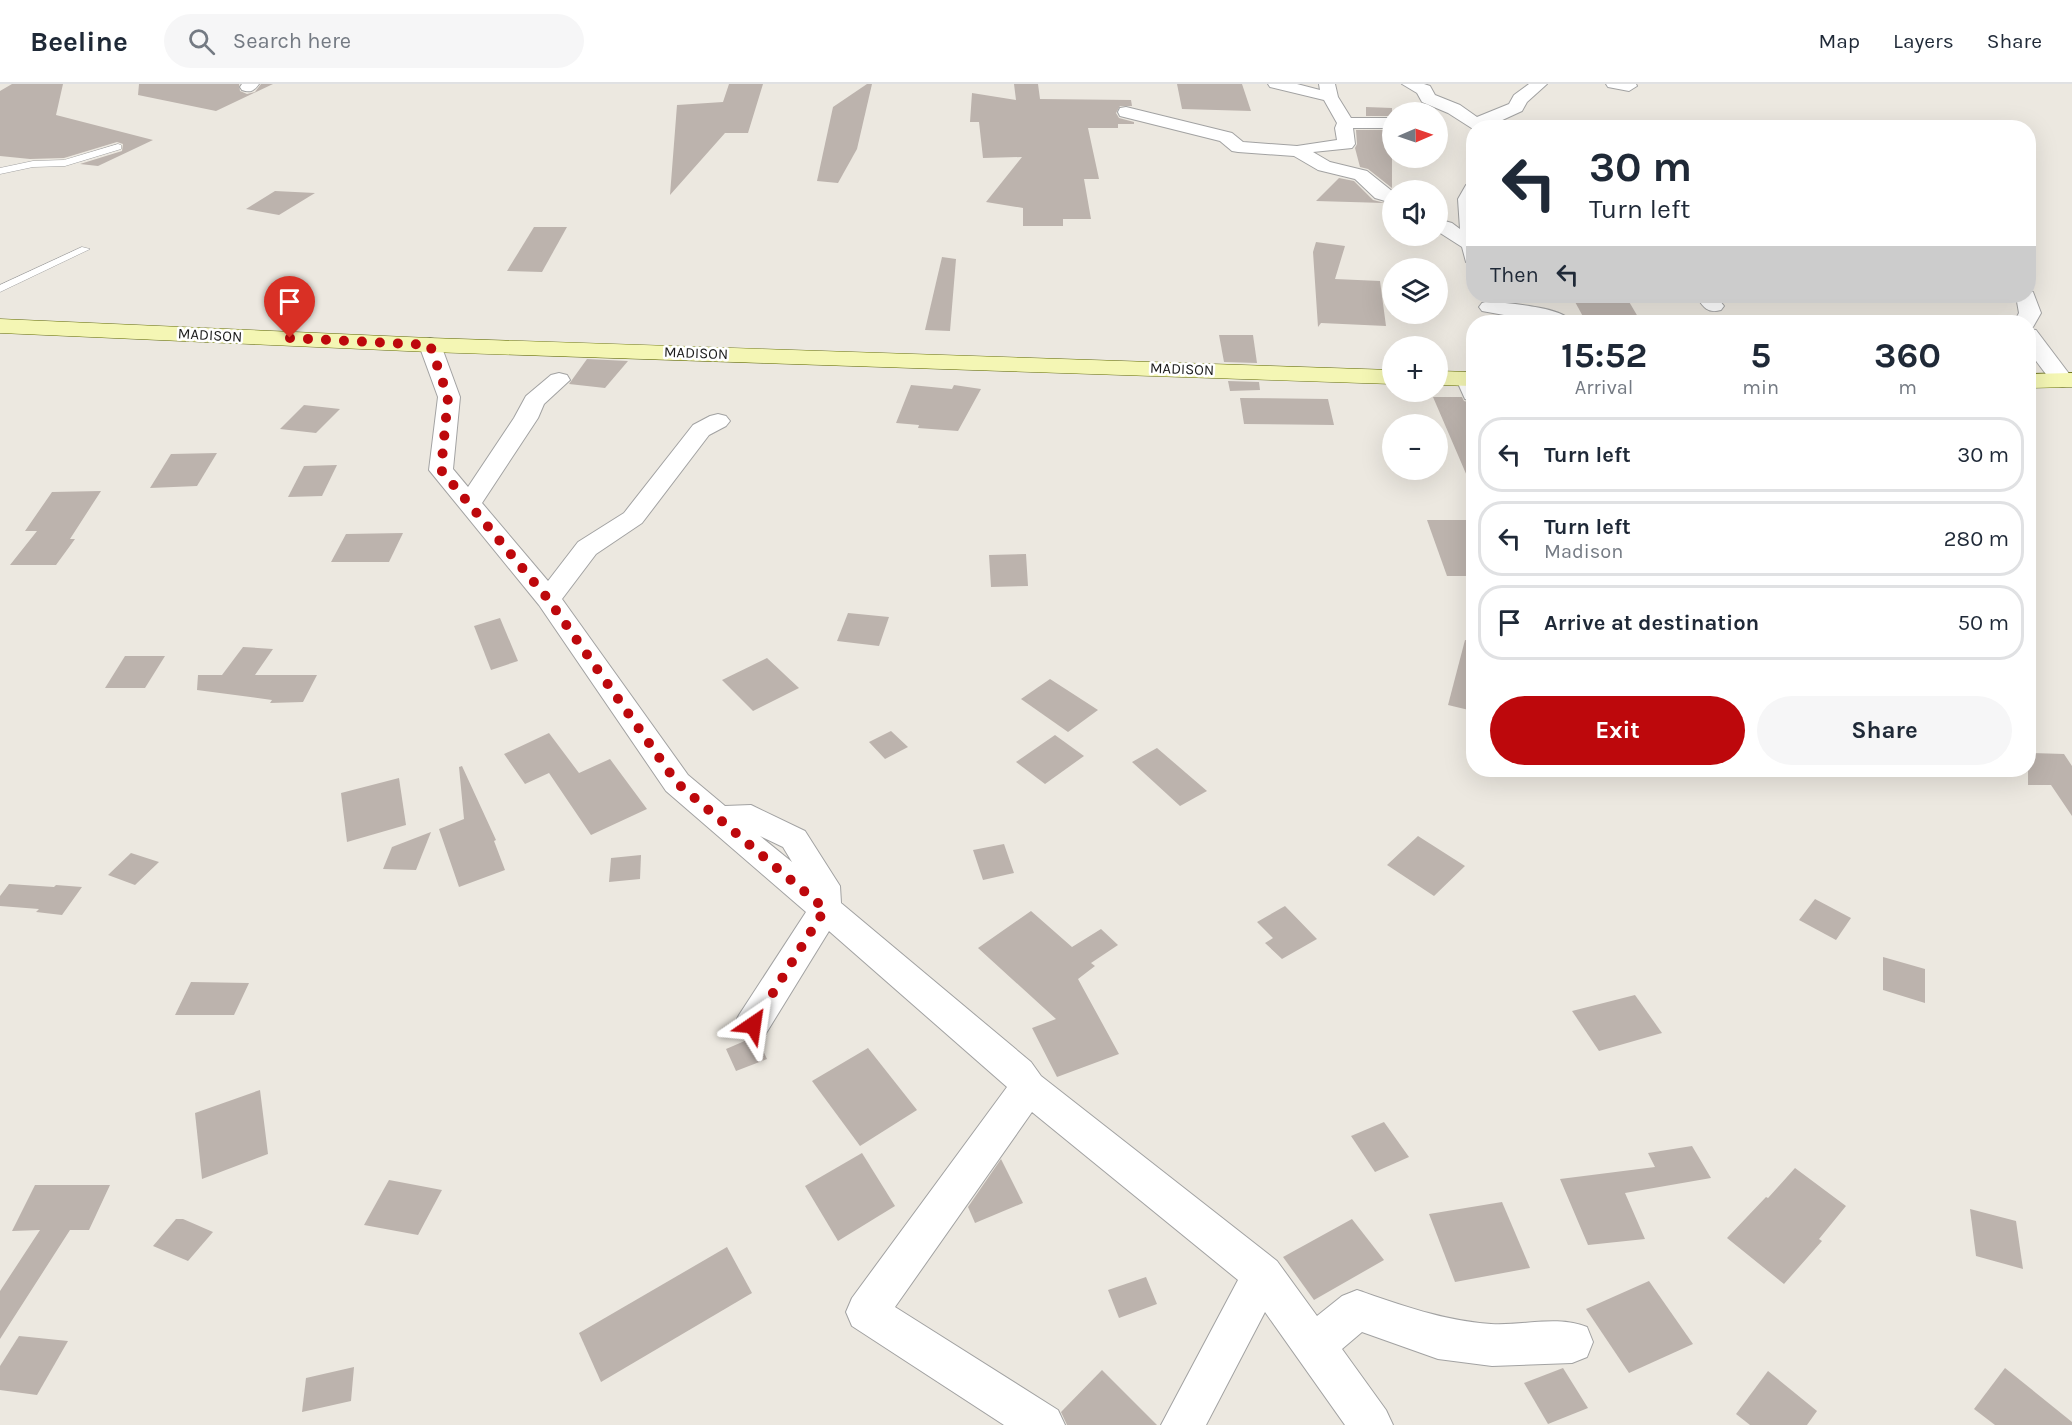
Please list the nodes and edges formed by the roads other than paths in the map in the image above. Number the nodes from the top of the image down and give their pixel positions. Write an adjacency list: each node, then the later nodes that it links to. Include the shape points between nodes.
1 (1276, 84): 4 (street)
2 (1410, 84): 6 (street)
3 (1539, 84): 7 (street, via 1516,107)
4 (1329, 91): 8 (street)
5 (1126, 112): 14 (street, via 1226,137 1238,147)
6 (1470, 120)
7 (1489, 120)
8 (1346, 123): 9 (street); 12 (street)
9 (1382, 123)
10 (1448, 123): 11 (street)
11 (1466, 124)
12 (1346, 144): 14 (street); 16 (street, via 1355,148 1352,153)
13 (118, 147): 15 (lane, via 65,163)
14 (1298, 151): 16 (street, via 1324,166)
15 (0, 171)
16 (1361, 175): 17 (street)
17 (1382, 194)
18 (1448, 230): 19 (street)
19 (1466, 246)
20 (85, 249): 21 (lane)
21 (0, 289)
22 (1491, 308): 23 (street)
23 (1542, 315)
24 (0, 326): 26 (street, MADISON)
25 (2036, 344): 30 (street)
26 (430, 345): 27 (street, MADISON); 34 (street, via 448,397 441,470)
27 (1382, 376)
28 (559, 380): 34 (street, via 534,401)
29 (1448, 380): 32 (street)
30 (2067, 380): 31 (street)
31 (2036, 381)
32 (1466, 383)
33 (718, 421): 35 (street, via 701,430 633,518 587,548)
34 (469, 504): 35 (street)
35 (548, 599): 36 (street, via 677,783 719,819 751,817 794,839 824,886)
36 (825, 909): 37 (street); 38 (street, via 1018,1073)
37 (753, 1025)
38 (1028, 1087): 39 (street); 42 (street, via 867,1312)
39 (1263, 1275): 41 (street); 43 (street)
40 (1572, 1342): 41 (street, via 1492,1345 1438,1338 1357,1310)
41 (1314, 1345): 44 (street)
42 (1043, 1425)
43 (1183, 1425)
44 (1371, 1425)

